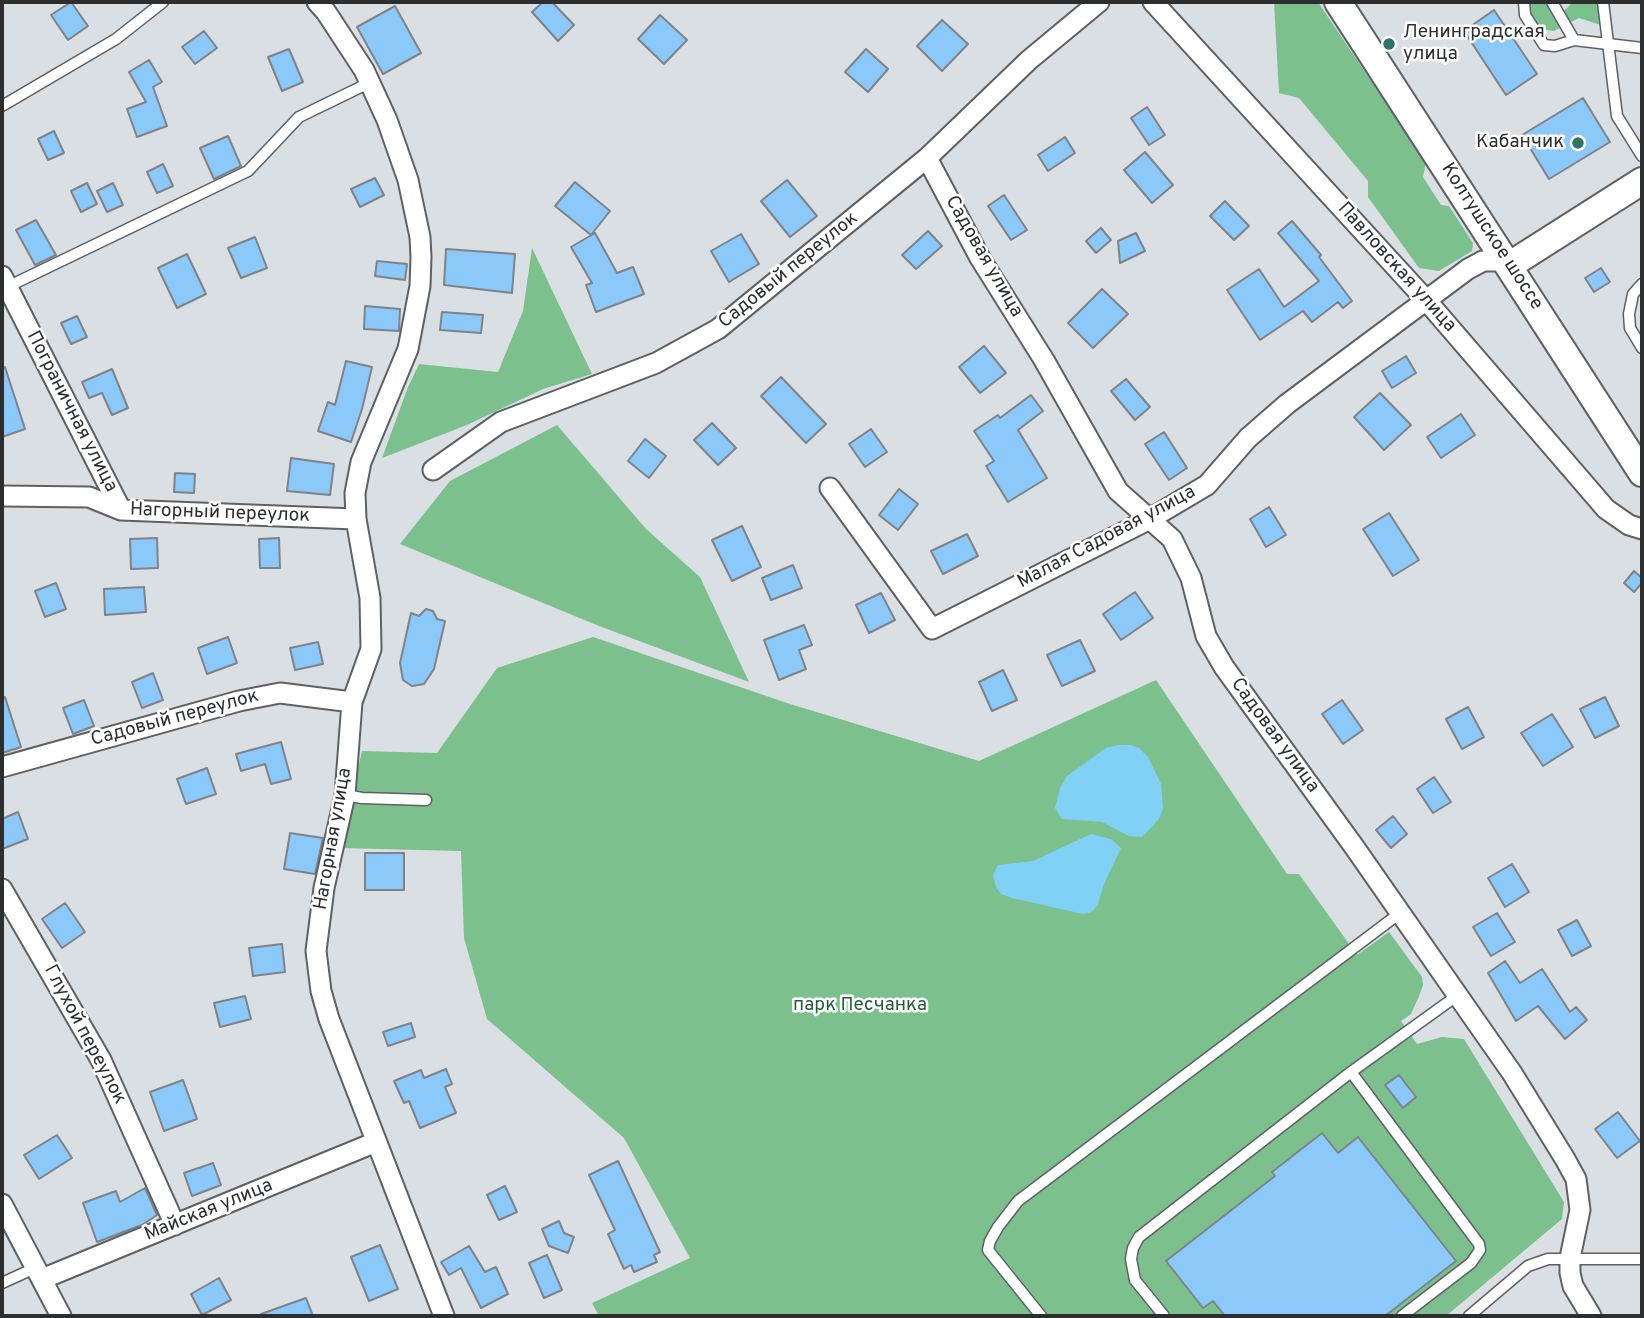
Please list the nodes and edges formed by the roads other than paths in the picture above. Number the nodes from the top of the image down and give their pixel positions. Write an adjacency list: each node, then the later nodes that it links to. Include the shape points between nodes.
1 (163, 2): 13 (lane, via 116,39)
2 (317, 2): 12 (street, Нагорная улица)
3 (1099, 2): 15 (street, Садовый переулок, via 1029,60)
4 (1153, 2): 20 (street, Павловская улица)
5 (1338, 2): 17 (main road, Колтушское шоссе)
6 (1524, 2): 9 (lane, via 1525,15 1544,45)
7 (1552, 2): 9 (lane)
8 (1603, 2): 10 (lane)
9 (1574, 40): 10 (lane)
10 (1610, 46): 11 (lane); 14 (lane, via 1617,116)
11 (1642, 48)
12 (369, 83): 18 (lane, via 299,117 248,171); 27 (street, Нагорная улица, via 408,180 420,237 420,286 408,349 361,462)
13 (2, 106)
14 (1642, 156)
15 (928, 158): 22 (street, Садовый переулок, via 718,329 656,363 501,422); 28 (street, Садовая улица, via 980,258 1118,491)
16 (1642, 181): 17 (main road)
17 (1510, 265): 20 (street, Малая Садовая улица, via 1483,261); 23 (main road, Колтушское шоссе)
18 (4, 281): 26 (street, Пограничная улица)
19 (1642, 284): 21 (lane, via 1633,294 1629,314 1630,328)
20 (1426, 300): 28 (street, Малая Садовая улица, via 1287,404 1248,438 1207,485); 29 (street, Павловская улица, via 1606,509)
21 (1642, 348)
22 (433, 470)
23 (1642, 473)
24 (830, 488): 28 (street, Малая Садовая улица, via 932,629)
25 (2, 496): 26 (street, Нагорный переулок, via 89,497)
26 (121, 510): 27 (street, Нагорный переулок)
27 (356, 519): 30 (street, Нагорная улица, via 370,598 370,649)
28 (1148, 520): 35 (street, Садовая улица, via 1172,539 1191,578 1206,636 1224,667)
29 (1642, 529)
30 (352, 702): 31 (street, Садовый переулок, via 280,693); 32 (street, Нагорная улица)
31 (2, 767)
32 (345, 795): 33 (lane); 38 (street, Нагорная улица, via 324,888 316,951 329,1019)
33 (426, 800)
34 (2, 889): 40 (street, Глухой переулок, via 101,1059)
35 (1400, 913): 36 (street, Садовая улица); 47 (lane, via 1018,1201 988,1250)
36 (1458, 995): 37 (lane); 41 (street, Садовая улица, via 1512,1073 1576,1180 1580,1210)
37 (1350, 1073): 48 (lane, via 1139,1237 1133,1248 1135,1280); 49 (lane, via 1479,1244 1471,1263)
38 (376, 1142): 40 (street, Майская улица); 46 (street, Нагорная улица)
39 (2, 1204): 43 (street)
40 (175, 1225): 43 (street, Майская улица)
41 (1570, 1258): 42 (lane); 50 (lane, via 1528,1266); 51 (street, Садовая улица, via 1573,1286)
42 (1642, 1259)
43 (39, 1273): 44 (lane); 45 (street)
44 (2, 1283)
45 (61, 1316)
46 (444, 1316)
47 (1041, 1316)
48 (1164, 1316)
49 (1402, 1316)
50 (1469, 1316)
51 (1591, 1316)

